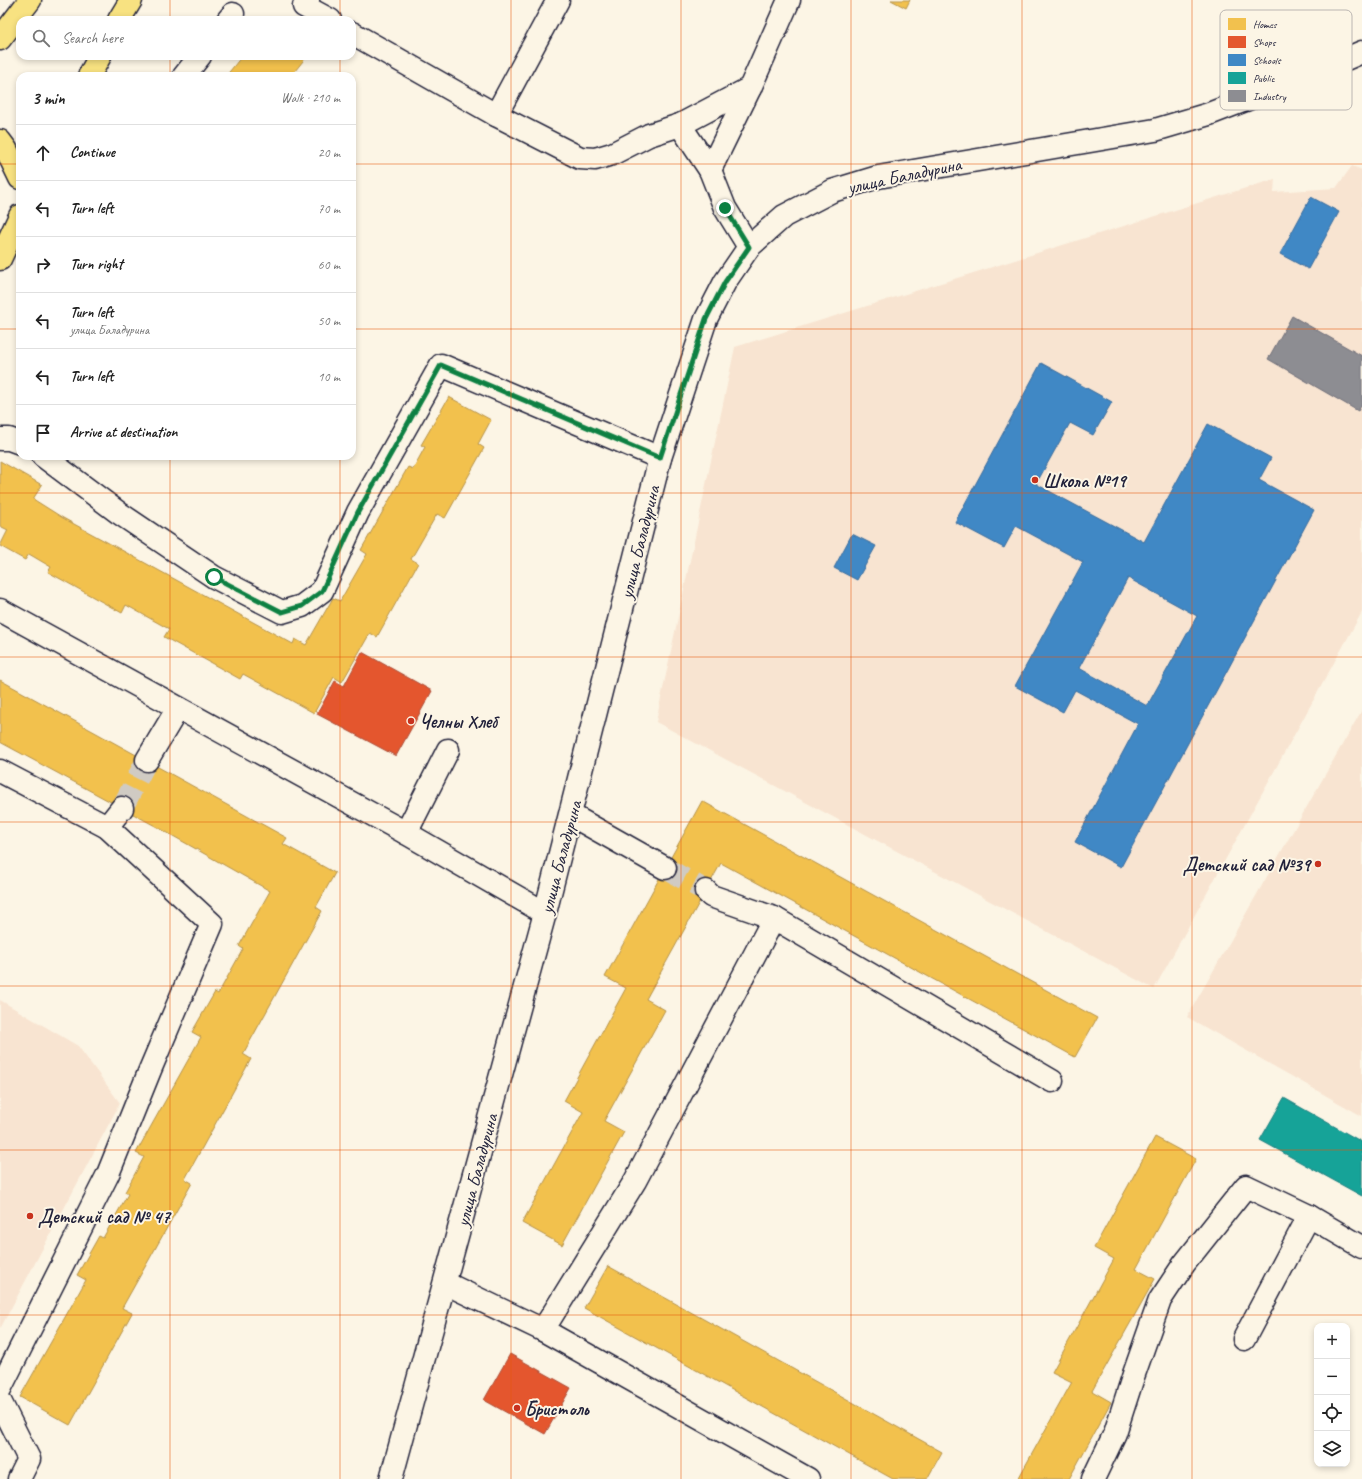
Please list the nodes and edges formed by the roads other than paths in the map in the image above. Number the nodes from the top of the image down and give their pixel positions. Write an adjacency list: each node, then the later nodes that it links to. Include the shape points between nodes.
1 (30, 0): 6 (main road)
2 (131, 0): 7 (main road)
3 (308, 0): 8 (street, via 304,6)
4 (558, 0): 20 (street)
5 (789, 0): 18 (street)
6 (18, 16)
7 (121, 16)
8 (323, 16)
9 (16, 18): 11 (main road)
10 (356, 35): 20 (street)
11 (0, 39)
12 (1362, 52): 13 (street, улица Баладурина)
13 (1352, 56)
14 (98, 60): 16 (main road)
15 (197, 60): 17 (street)
16 (91, 72)
17 (187, 72)
18 (750, 88): 21 (street); 24 (street)
19 (1220, 109): 26 (street, улица Баладурина, via 1155,130 878,177 832,191 784,216)
20 (496, 115): 21 (street, via 580,158 595,159 612,154 649,135)
21 (680, 125): 24 (street)
22 (0, 141): 23 (main road)
23 (16, 170)
24 (710, 170): 26 (street, via 725,208)
25 (16, 225): 27 (main road)
26 (749, 247): 30 (street, улица Баладурина, via 725,282 706,319)
27 (0, 259)
28 (0, 439): 29 (street)
29 (16, 442)
30 (660, 458): 31 (street, via 441,365 358,512 322,591 302,606 282,612 214,577 119,513); 38 (street, улица Баладурина)
31 (48, 460)
32 (0, 610): 33 (street)
33 (178, 708): 35 (street); 40 (street)
34 (448, 750): 40 (street)
35 (147, 760)
36 (0, 771): 39 (street)
37 (122, 808): 39 (street)
38 (571, 815): 41 (street); 43 (street, улица Баладурина)
39 (107, 827): 51 (street, via 212,924 108,1174)
40 (406, 833): 43 (street)
41 (665, 868)
42 (706, 892): 44 (street)
43 (546, 913): 48 (street, улица Баладурина)
44 (774, 918): 45 (street); 49 (street, via 635,1181)
45 (1052, 1080)
46 (1309, 1216): 47 (street); 50 (street); 56 (street, via 1246,1186 1184,1264 1160,1300 1115,1433)
47 (1362, 1247)
48 (445, 1283): 49 (street); 54 (street, улица Баладурина)
49 (543, 1330): 55 (street)
50 (1244, 1339)
51 (0, 1389)
52 (0, 1401): 53 (street, via 29,1459)
53 (18, 1479)
54 (391, 1479)
55 (808, 1479)
56 (1093, 1479)

